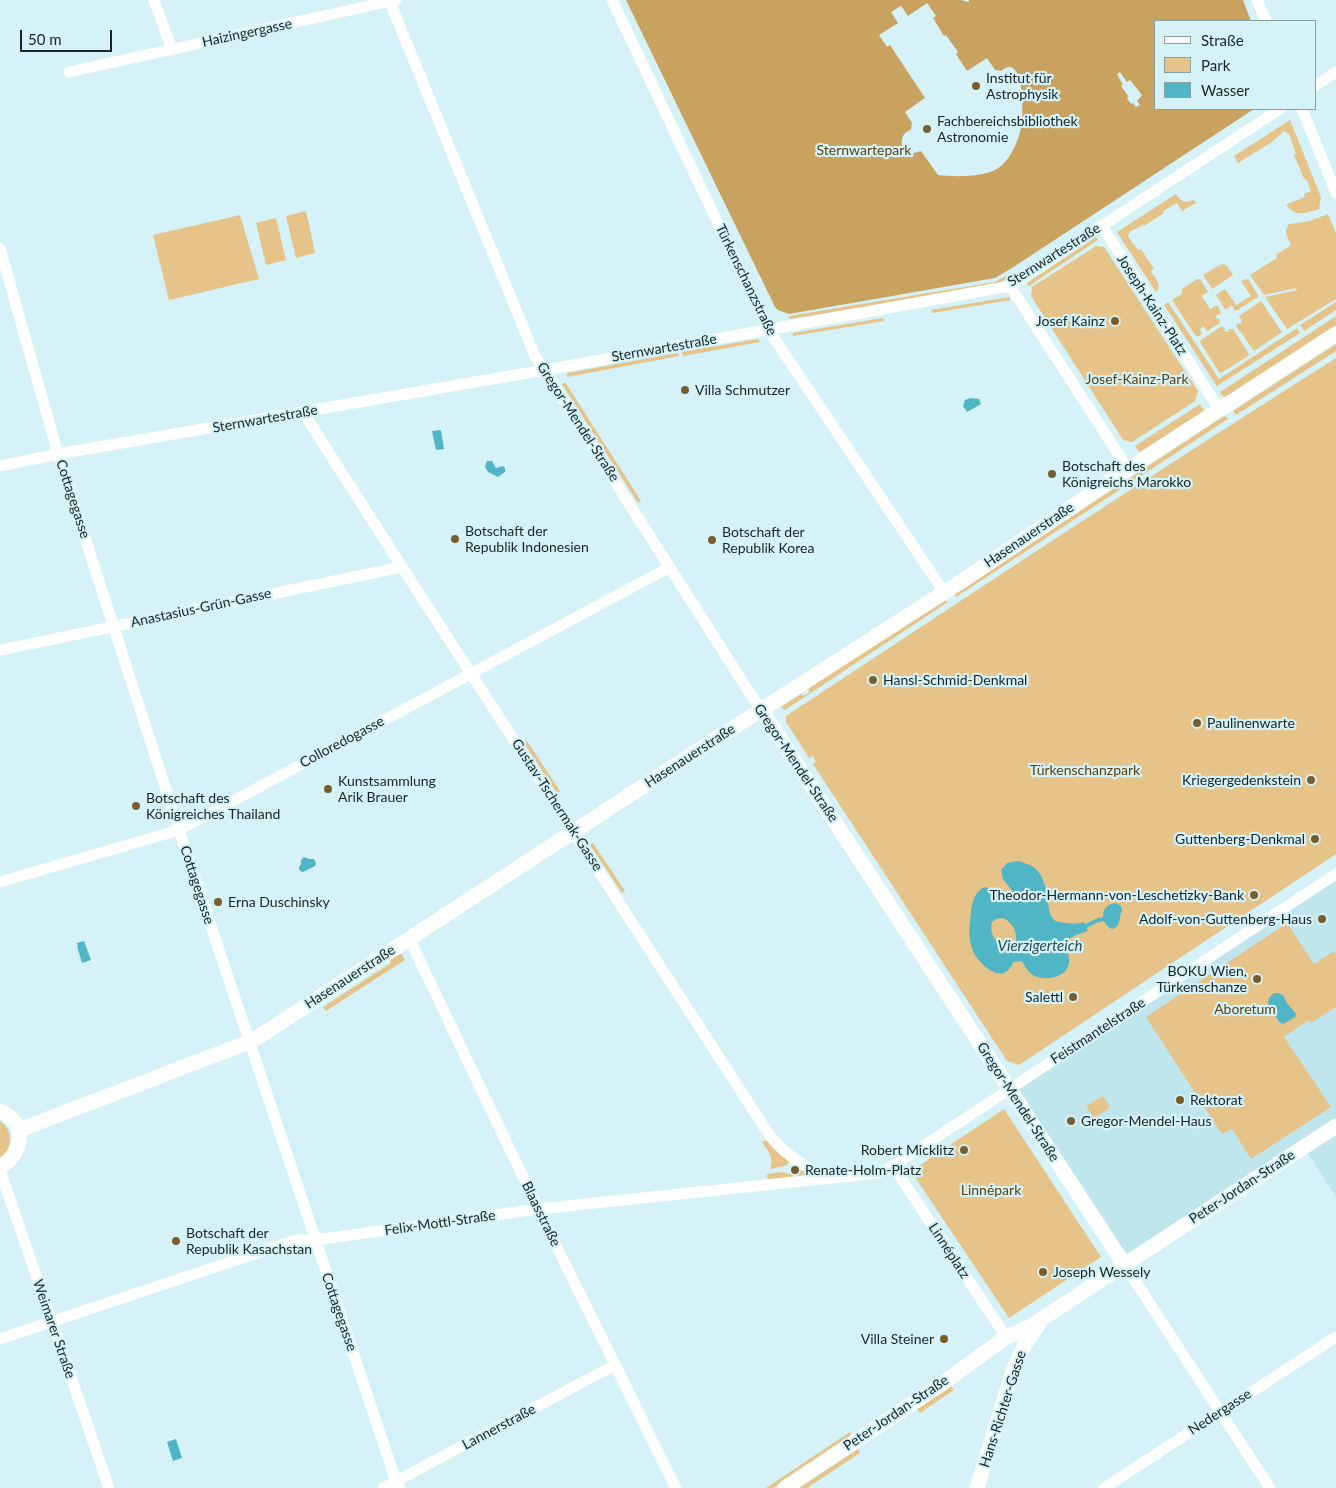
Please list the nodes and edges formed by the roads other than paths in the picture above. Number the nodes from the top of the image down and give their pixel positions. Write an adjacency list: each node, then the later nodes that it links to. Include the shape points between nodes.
1 (154, 0): 6 (street)
2 (392, 0): 6 (street, Haizingergasse); 19 (street, Gregor-Mendel-Straße, via 535,356)
3 (612, 0): 17 (street, Türkenschanzstraße)
4 (1257, 0): 5 (street)
5 (1266, 20)
6 (172, 50): 7 (street, Haizingergasse)
7 (69, 72)
8 (1336, 72): 9 (street)
9 (1316, 85)
10 (1278, 110): 13 (street, Sternwartestraße)
11 (1302, 110): 12 (street)
12 (1336, 192)
13 (1102, 226): 16 (street, Sternwartestraße); 20 (street, Joseph-Kainz-Platz)
14 (0, 248): 15 (street, Cottagegasse)
15 (3, 263): 22 (street, Cottagegasse)
16 (1010, 286): 17 (street, Sternwartestraße); 24 (street)
17 (768, 329): 19 (street, Sternwartestraße); 27 (street, Türkenschanzstraße)
18 (1336, 334): 20 (street, Hasenauerstraße)
19 (545, 370): 21 (street, Sternwartestraße); 26 (street, Gregor-Mendel-Straße)
20 (1219, 409): 24 (street, Hasenauerstraße)
21 (303, 412): 22 (street, Sternwartestraße); 25 (street, Gustav-Tschermak-Gasse)
22 (58, 454): 23 (street, Sternwartestraße); 28 (street, Cottagegasse)
23 (0, 466)
24 (1128, 469): 27 (street, Hasenauerstraße)
25 (402, 567): 28 (street, Anastasius-Grün-Gasse); 30 (street, Gustav-Tschermak-Gasse)
26 (670, 567): 30 (street, Colloredogasse); 31 (street, Gregor-Mendel-Straße)
27 (944, 592): 31 (street, Hasenauerstraße)
28 (114, 626): 29 (street, Anastasius-Grün-Gasse); 32 (street, Cottagegasse)
29 (0, 650)
30 (471, 673): 32 (street, Colloredogasse); 33 (street, Gustav-Tschermak-Gasse)
31 (761, 709): 33 (street, Hasenauerstraße); 38 (street, Gregor-Mendel-Straße)
32 (179, 830): 35 (street, Colloredogasse); 37 (street, Cottagegasse)
33 (574, 831): 36 (street, Hasenauerstraße); 44 (street, Gustav-Tschermak-Gasse, via 770,1136 788,1155)
34 (1336, 874): 38 (street, Feistmantelstraße)
35 (0, 882)
36 (409, 938): 37 (street, Hasenauerstraße); 45 (street, Blaasstraße)
37 (249, 1042): 41 (street, Hasenauerstraße); 46 (street, Cottagegasse)
38 (1010, 1089): 42 (street); 47 (street, Gregor-Mendel-Straße)
39 (0, 1111): 41 (street, via 10,1116)
40 (1336, 1126): 47 (street, Peter-Jordan-Straße)
41 (19, 1130): 43 (street, via 17,1150)
42 (894, 1166): 44 (street, Felix-Mottl-Straße, via 879,1173); 50 (street, Linnéplatz)
43 (0, 1169): 49 (street, Weimarer Straße)
44 (830, 1179): 45 (street, Felix-Mottl-Straße)
45 (538, 1209): 46 (street, Felix-Mottl-Straße); 53 (street, Blaasstraße)
46 (315, 1240): 49 (street, Felix-Mottl-Straße, via 296,1240); 55 (street, Cottagegasse)
47 (1124, 1264): 48 (street); 54 (street, Gregor-Mendel-Straße)
48 (1053, 1311): 50 (street, via 1021,1332); 60 (street, Hans-Richter-Gasse, via 1036,1326 1019,1356)
49 (51, 1321): 52 (street, Felix-Mottl-Straße); 56 (street, Weimarer Straße)
50 (1006, 1337): 59 (street, Peter-Jordan-Straße)
51 (1336, 1337): 54 (street, Nedergasse)
52 (0, 1339)
53 (615, 1365): 55 (street, Lannerstraße); 58 (street, Blaasstraße)
54 (1220, 1412): 61 (street, Nedergasse); 62 (street, Gregor-Mendel-Straße)
55 (398, 1485): 57 (street, Lannerstraße)
56 (109, 1488)
57 (383, 1488)
58 (676, 1488)
59 (785, 1488)
60 (977, 1488)
61 (1104, 1488)
62 (1270, 1488)

